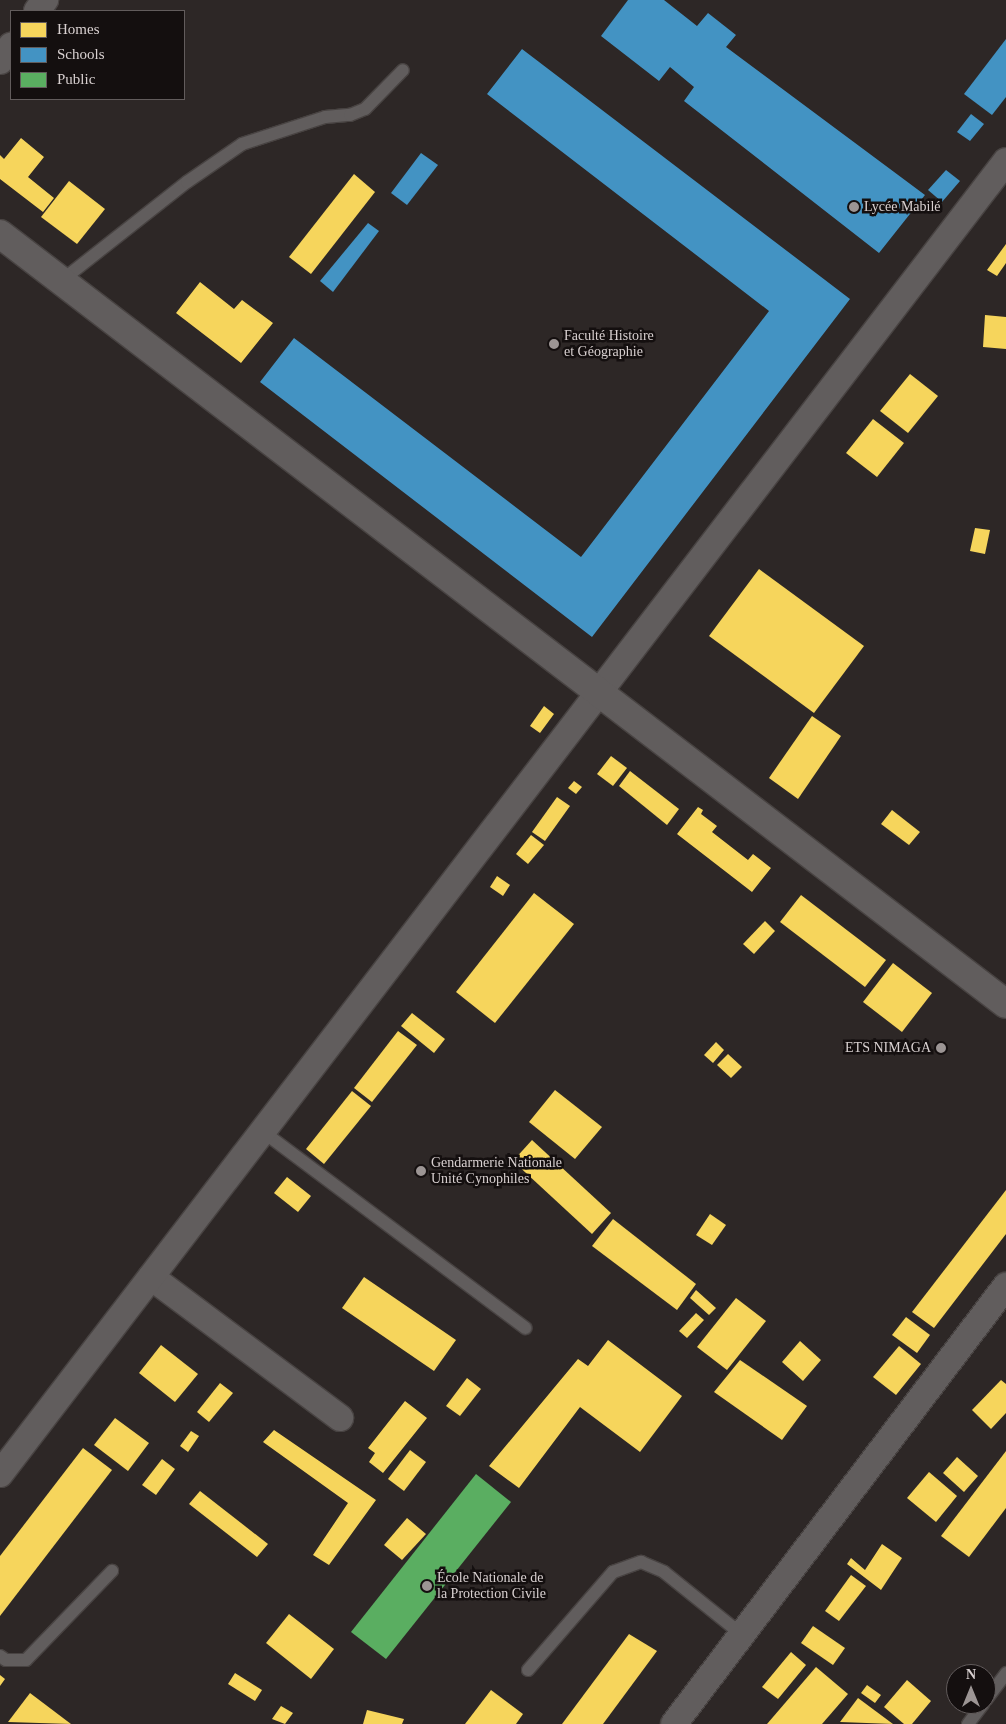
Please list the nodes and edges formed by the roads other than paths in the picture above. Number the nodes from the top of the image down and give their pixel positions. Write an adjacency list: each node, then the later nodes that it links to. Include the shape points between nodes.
1 (10, 47): 2 (street)
2 (0, 61)
3 (403, 70): 6 (lane, via 365,109 350,115 325,117 242,144 187,182)
4 (1006, 161): 7 (street)
5 (0, 234): 6 (street)
6 (61, 280): 7 (street)
7 (599, 692): 8 (street); 9 (street)
8 (1006, 1004)
9 (262, 1132): 10 (street); 12 (lane)
10 (151, 1277): 13 (street); 14 (street)
11 (1006, 1286): 16 (street)
12 (525, 1328)
13 (340, 1418)
14 (0, 1474)
15 (112, 1571): 17 (lane, via 26,1660 6,1660)
16 (740, 1633): 18 (lane, via 664,1572 641,1562 613,1572); 21 (street)
17 (0, 1656)
18 (528, 1670)
19 (1006, 1673): 20 (lane)
20 (996, 1686)
21 (674, 1724)

